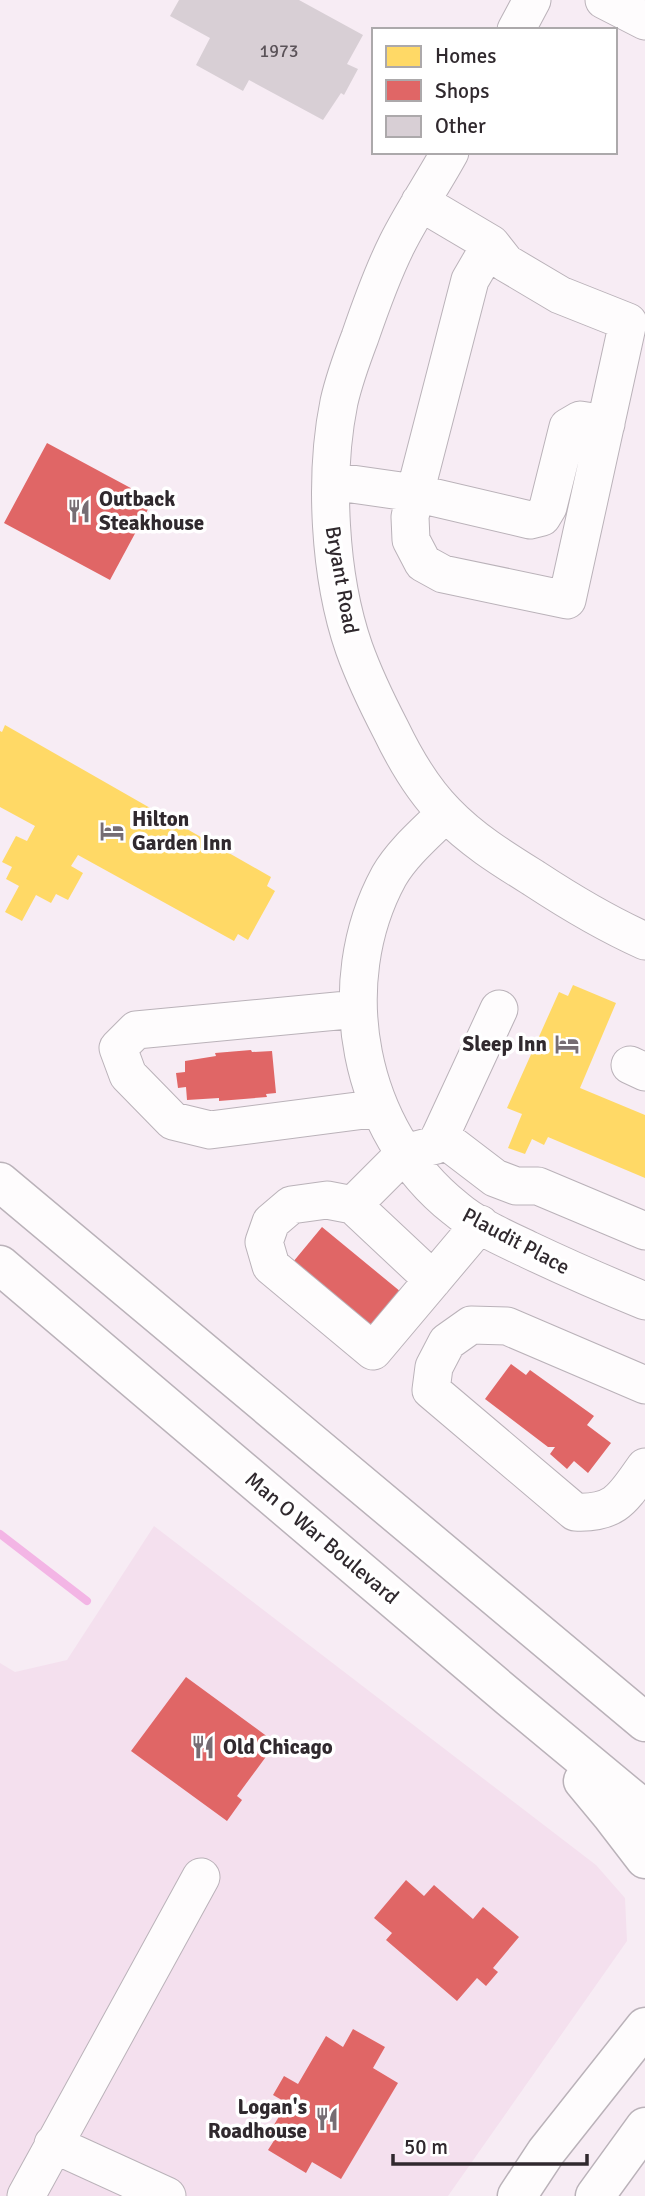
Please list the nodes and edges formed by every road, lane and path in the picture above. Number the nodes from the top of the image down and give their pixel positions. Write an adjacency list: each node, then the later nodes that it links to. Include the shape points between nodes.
1 (532, 0): 4 (street)
2 (604, 0): 3 (street)
3 (645, 21)
4 (517, 28)
5 (449, 154): 6 (street, Bryant Road)
6 (420, 202): 7 (street); 9 (street, Bryant Road, via 377,288 349,366 339,403)
7 (491, 244): 8 (street, via 506,263 560,295 628,322); 10 (street, via 470,280)
8 (606, 424): 10 (street, via 580,420 568,427 542,517 530,520); 10 (street, via 567,600 443,574 423,563 411,540)
9 (331, 481): 10 (street); 11 (street, Bryant Road, via 341,600 354,647 399,746)
10 (415, 493)
11 (446, 813): 12 (street, Bryant Road, via 486,848 559,895); 13 (street, Plaudit Place, via 390,874 376,905 360,971)
12 (645, 941)
13 (358, 1009): 15 (street, Plaudit Place, via 362,1046); 15 (street, via 136,1030 118,1048 128,1075 173,1121 210,1130)
14 (499, 1009): 16 (street)
15 (380, 1108): 17 (street, Plaudit Place)
16 (440, 1136): 17 (street, via 436,1145); 21 (street, via 495,1178 516,1186 538,1186)
17 (405, 1153): 19 (street); 20 (street, Plaudit Place, via 455,1209)
18 (0, 1182): 28 (main road)
19 (352, 1205): 23 (street); 23 (street, via 327,1200 291,1205 271,1222 264,1242 271,1266 373,1351)
20 (480, 1224): 23 (street); 24 (street, Plaudit Place, via 566,1268)
21 (645, 1231)
22 (0, 1265): 27 (main road, Man O War Boulevard)
23 (433, 1280)
24 (645, 1301)
25 (645, 1385): 26 (street, via 507,1326 471,1325 447,1342 434,1367 431,1391 575,1512 595,1513 621,1501)
26 (645, 1467)
27 (510, 1698): 29 (main road, Man O War Boulevard); 30 (main road)
28 (645, 1722)
29 (645, 1810)
30 (645, 1859)
31 (201, 1877): 36 (street)
32 (645, 2005): 34 (main road)
33 (645, 2027): 34 (main road)
34 (620, 2058): 39 (main road)
35 (645, 2127): 40 (main road)
36 (53, 2144): 37 (street); 38 (street)
37 (26, 2196)
38 (167, 2196)
39 (517, 2196)
40 (595, 2196)

